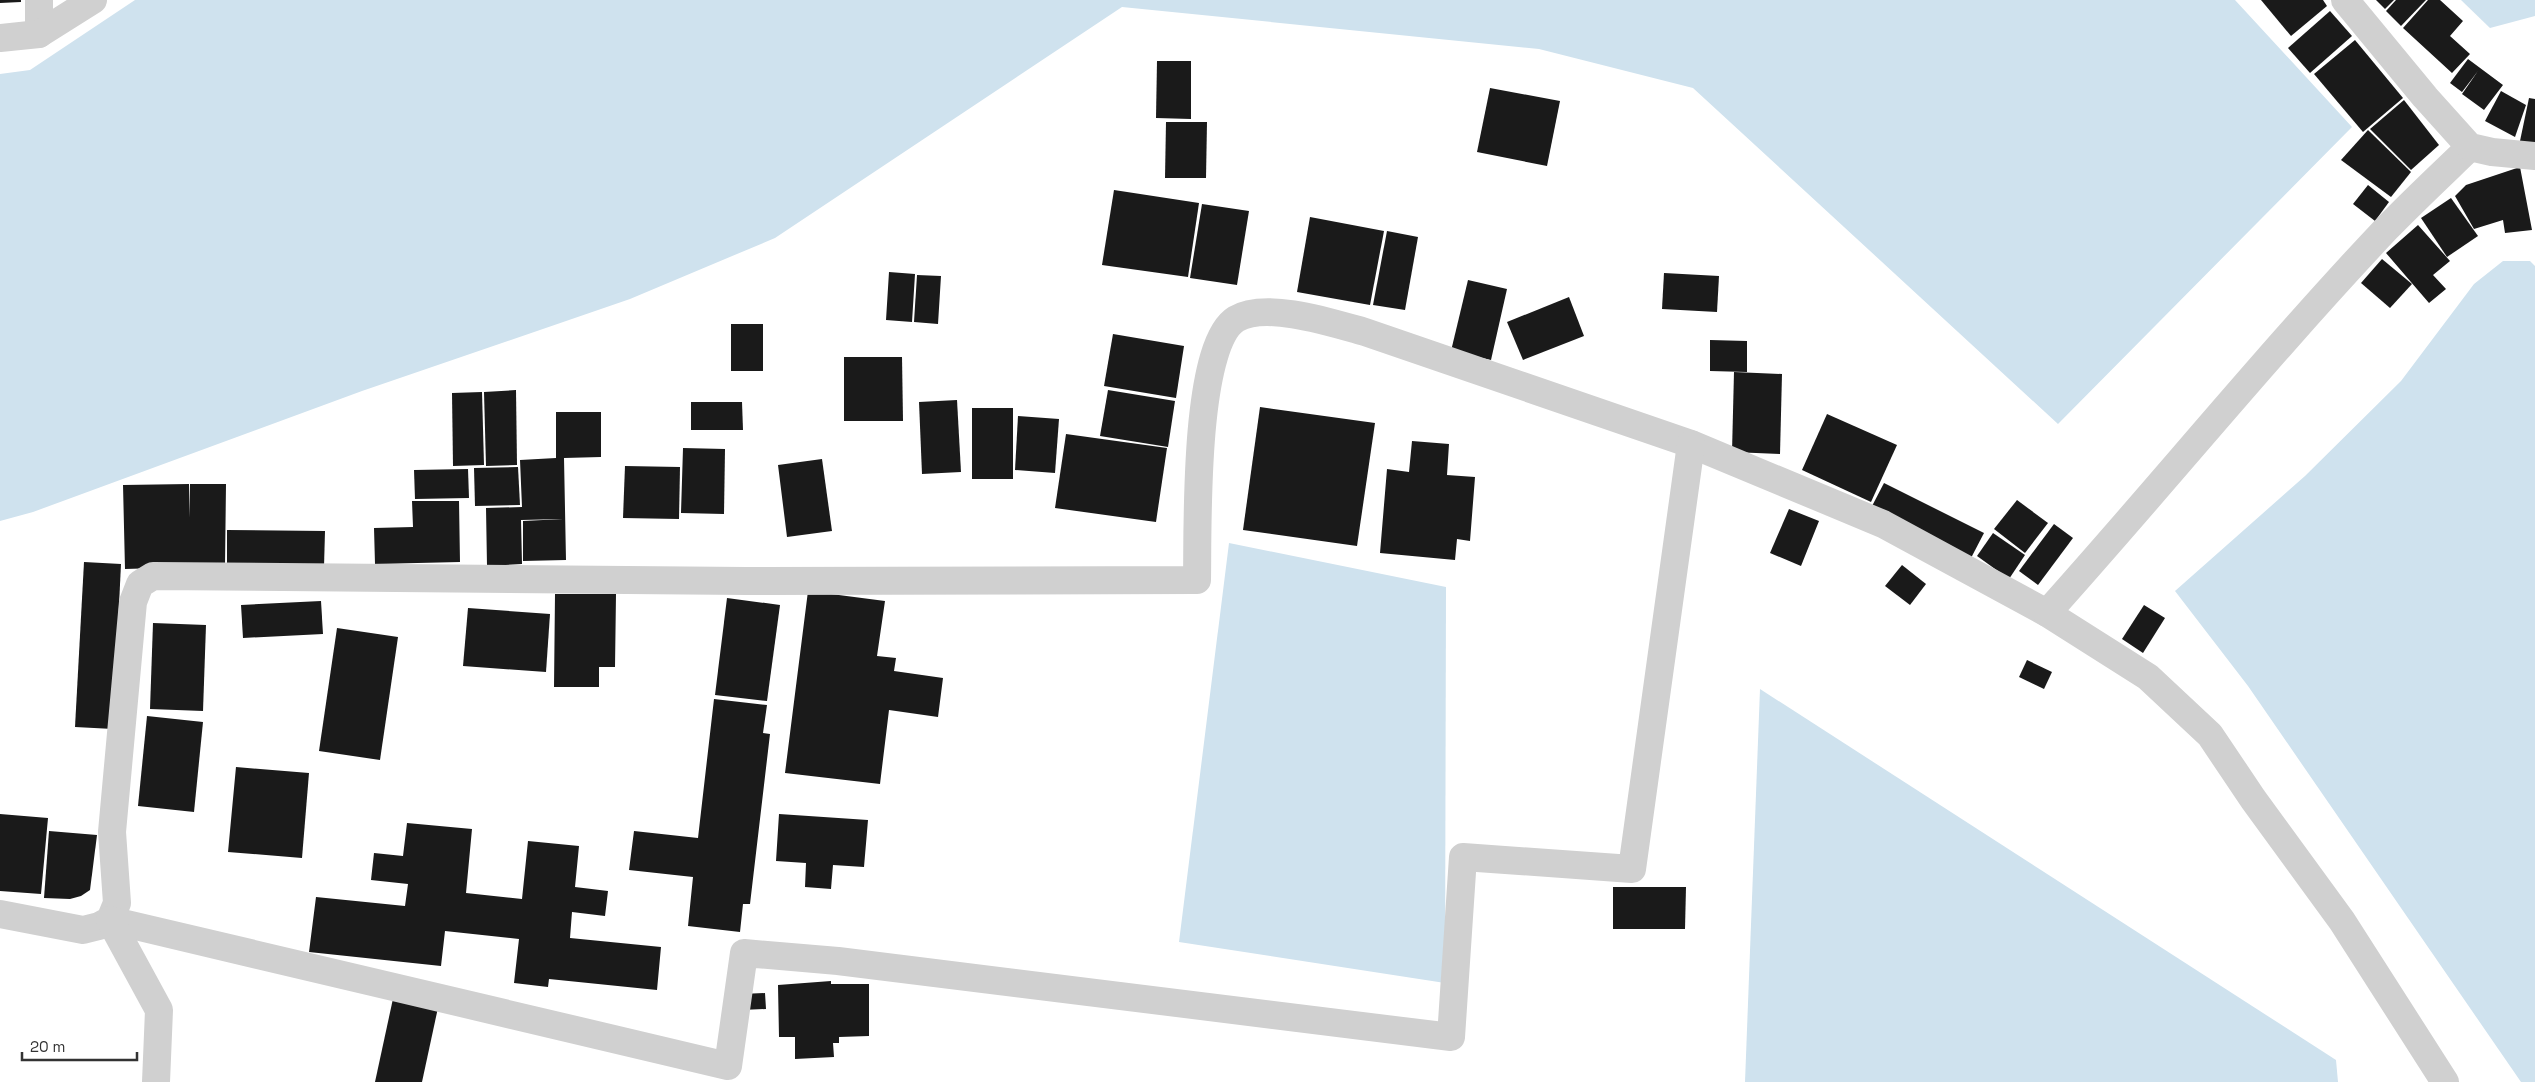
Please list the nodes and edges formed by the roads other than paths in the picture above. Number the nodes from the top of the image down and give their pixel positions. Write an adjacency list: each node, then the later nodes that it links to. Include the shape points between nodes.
1 (39, 0): 4 (street)
2 (93, 0): 4 (street)
3 (2344, 0): 6 (street)
4 (38, 34): 5 (street)
5 (0, 38)
6 (2470, 147): 7 (street); 9 (street, via 2387,228 2321,300)
7 (2535, 156)
8 (1691, 444): 9 (street, via 1883,524); 11 (street, via 1365,332 1310,316 1255,312 1235,320 1223,335 1210,371 1200,444 1197,580 746,581 153,576 140,584 134,602 112,832 117,903); 11 (street, via 1632,869 1464,857 1451,1037 838,961 744,953 728,1066)
9 (2047, 613): 13 (street, via 2148,677 2210,736 2342,922)
10 (0, 914): 11 (street, via 83,930)
11 (110, 920): 12 (street, via 159,1010)
12 (156, 1082)
13 (2445, 1082)

